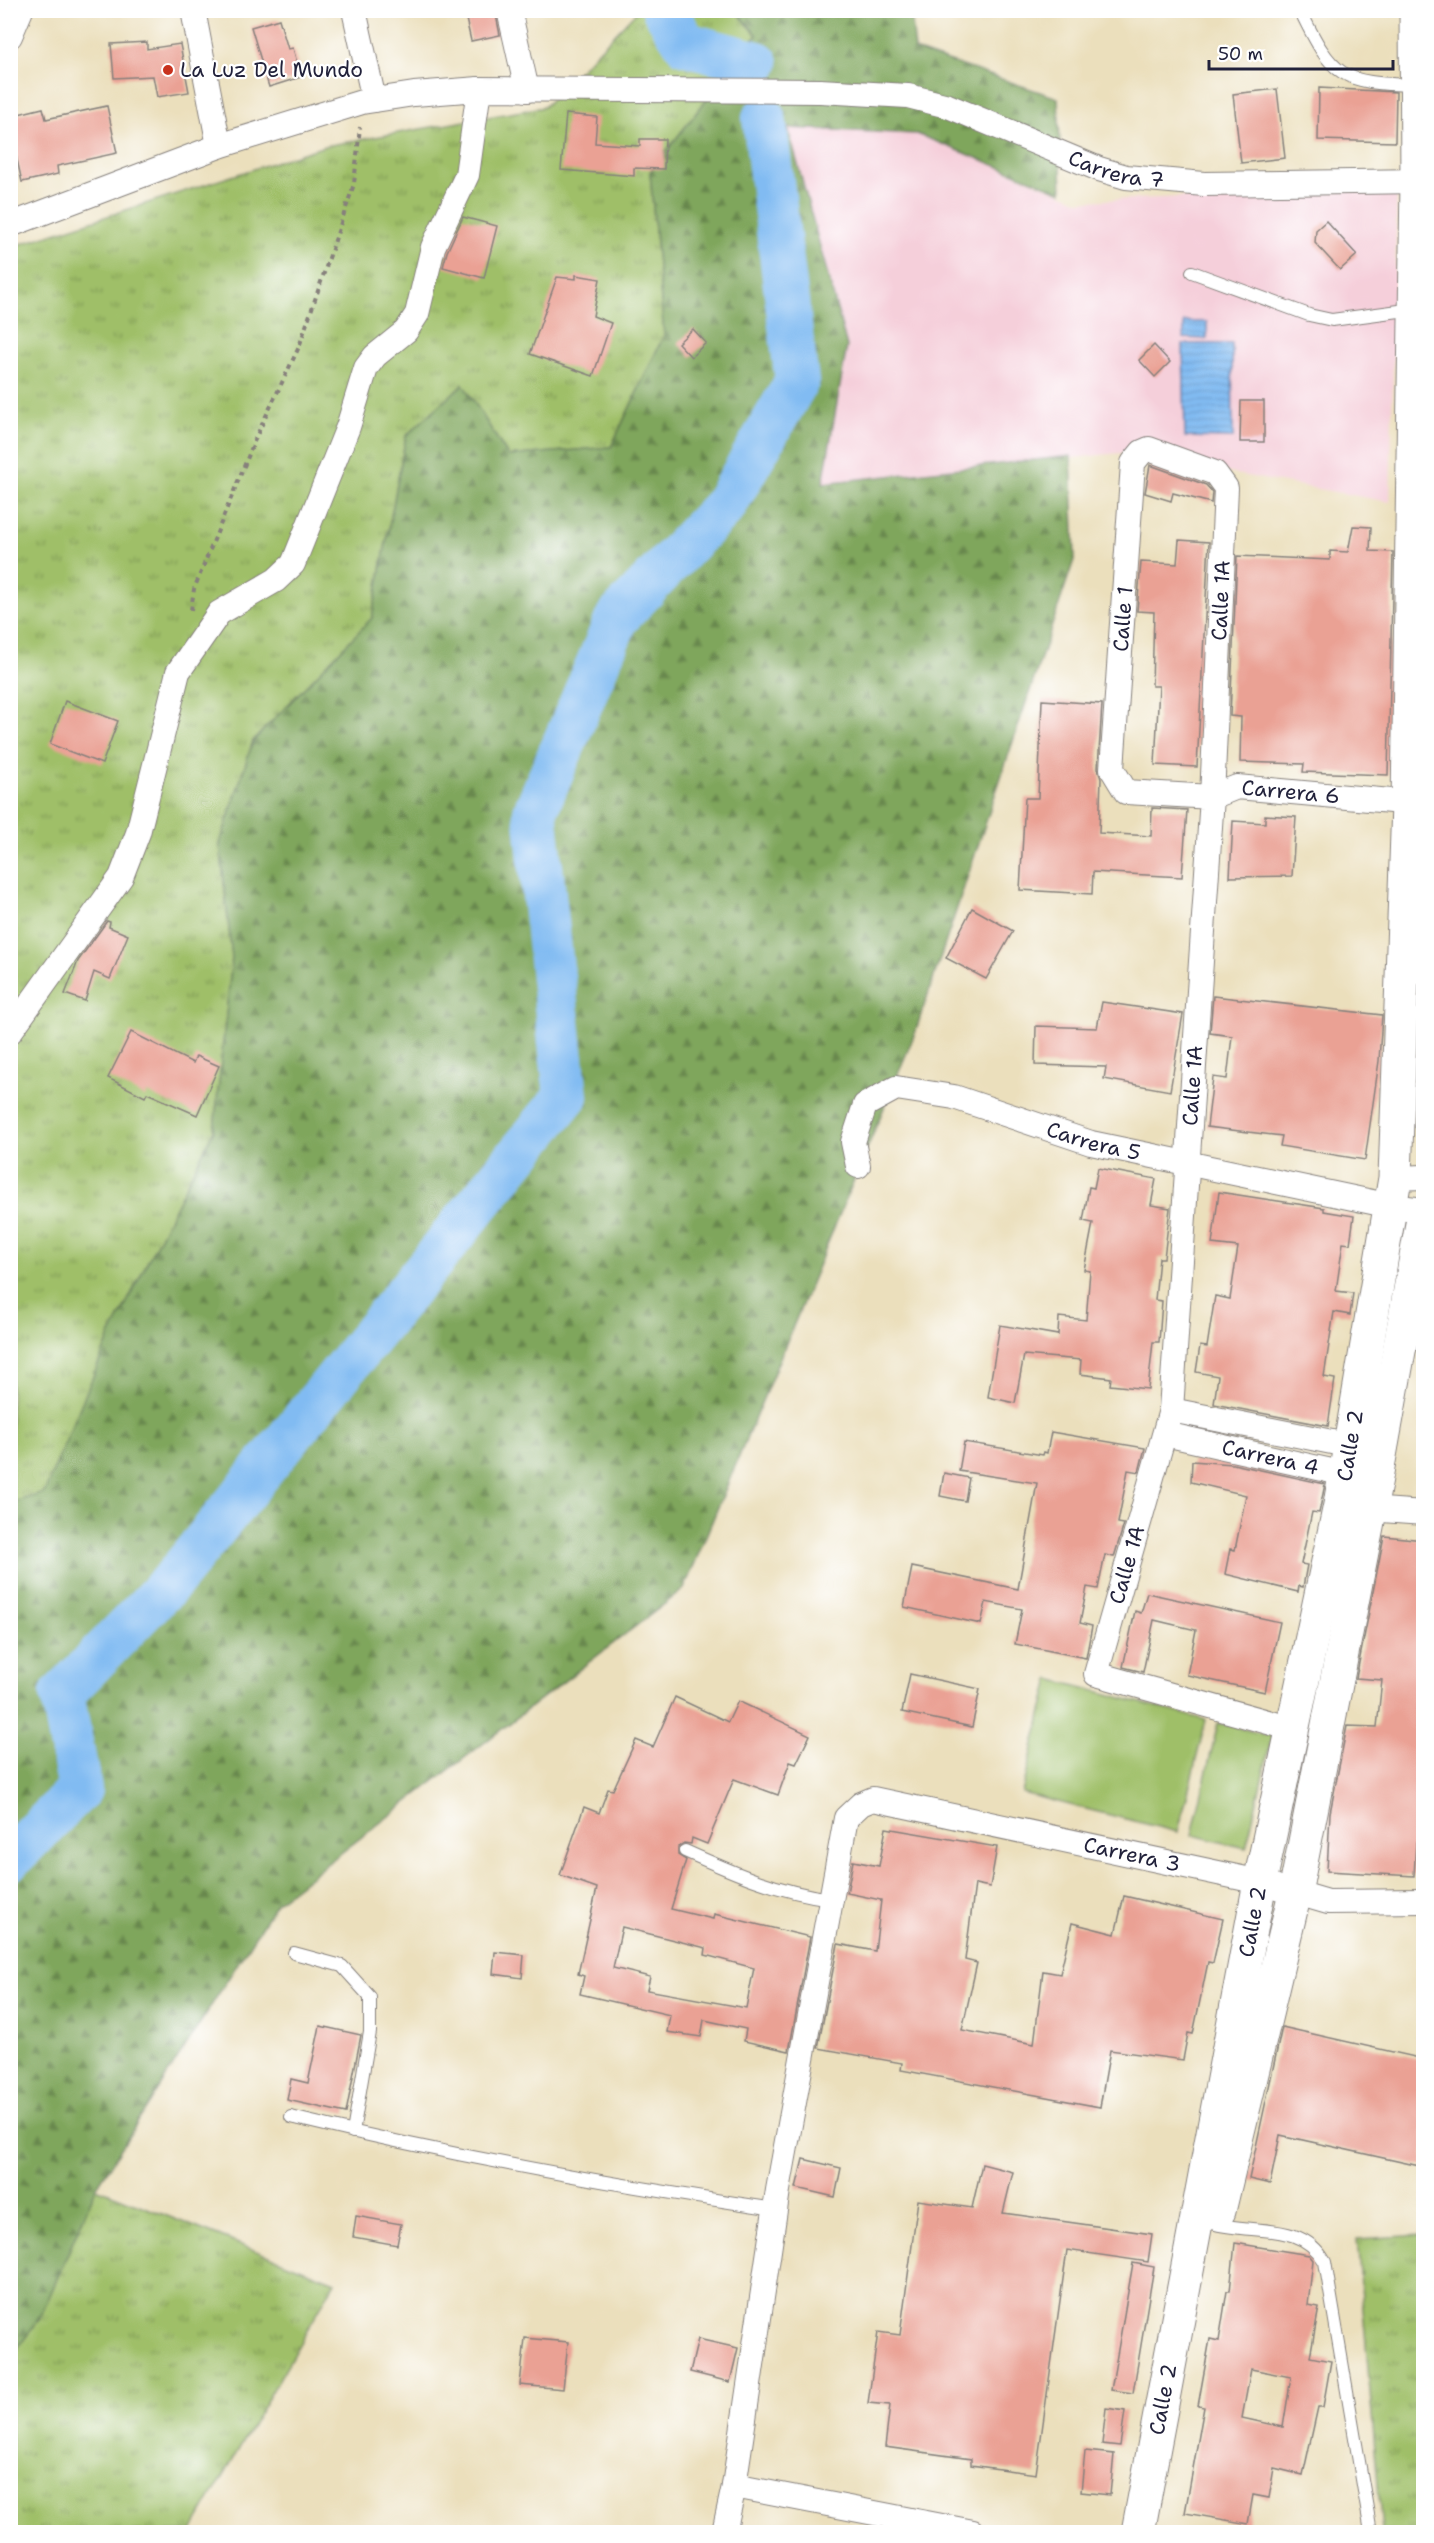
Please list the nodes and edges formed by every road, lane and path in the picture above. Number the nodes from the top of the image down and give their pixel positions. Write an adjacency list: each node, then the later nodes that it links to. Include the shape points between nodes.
1 (21, 10): 7 (street)
2 (193, 10): 12 (street)
3 (354, 10): 11 (street)
4 (509, 10): 10 (street)
5 (1300, 10): 8 (lane, via 1319,50 1336,69 1356,82)
6 (1416, 10): 8 (main road, Calle 2)
7 (10, 36)
8 (1416, 85): 13 (main road, Calle 2)
9 (479, 89): 10 (street, Carrera 7); 11 (street, Carrera 7); 22 (street, via 467,175 433,247 417,314 406,331 366,368 348,427 293,564 276,580 219,613 178,672 138,833 121,878)
10 (527, 90): 13 (street, Carrera 7, via 820,91 908,96 948,106 1126,177 1204,184)
11 (368, 101): 12 (street, Carrera 7); 18 (path, via 354,184 329,261 299,347 256,437 194,589)
12 (219, 146): 14 (street, Carrera 7)
13 (1420, 181): 16 (main road, Calle 2)
14 (10, 225)
15 (1192, 272): 16 (lane, via 1332,320)
16 (1415, 309): 21 (main road, Calle 2)
17 (1149, 449): 19 (street, Calle 1, via 1134,463 1112,769); 20 (street, Calle 1A, via 1215,473 1226,488)
18 (190, 621)
19 (1126, 792): 20 (street, Carrera 6)
20 (1212, 797): 21 (street, Carrera 6, via 1237,787); 23 (street, Calle 1A)
21 (1416, 804): 25 (main road, Calle 2)
22 (10, 1032)
23 (1189, 1165): 24 (street, Carrera 5, via 1091,1143 954,1097 896,1088 865,1105 853,1142); 25 (street, Carrera 5); 27 (street, Calle 1A)
24 (858, 1166)
25 (1403, 1187): 26 (street, Carrera 5); 29 (main road, Calle 2)
26 (1424, 1212): 29 (main road, Calle 2)
27 (1172, 1410): 28 (street, Calle 1A); 29 (street, Carrera 4)
28 (1165, 1434): 29 (street, Carrera 4); 31 (street, Calle 1A, via 1096,1674)
29 (1360, 1479): 30 (street, Carrera 4); 31 (main road, Calle 2); 34 (main road, Calle 2)
30 (1424, 1513)
31 (1293, 1729): 33 (main road, Calle 2)
32 (685, 1851): 35 (lane, via 756,1883)
33 (1260, 1882): 34 (street, Carrera 3); 35 (street, Carrera 3, via 873,1799 846,1818); 41 (main road, Calle 2)
34 (1295, 1893): 36 (street, Carrera 3, via 1328,1902); 41 (main road, Calle 2)
35 (831, 1899): 40 (street)
36 (1424, 1901)
37 (294, 1953): 39 (lane, via 342,1966 370,1997 370,2032)
38 (291, 2117): 39 (lane)
39 (353, 2132): 40 (lane, via 614,2184)
40 (775, 2209): 42 (street)
41 (1206, 2221): 43 (main road, Calle 2); 46 (lane, via 1297,2235 1310,2242 1325,2262)
42 (734, 2486): 44 (street); 45 (street)
43 (1140, 2521)
44 (724, 2532)
45 (973, 2532)
46 (1371, 2532)

